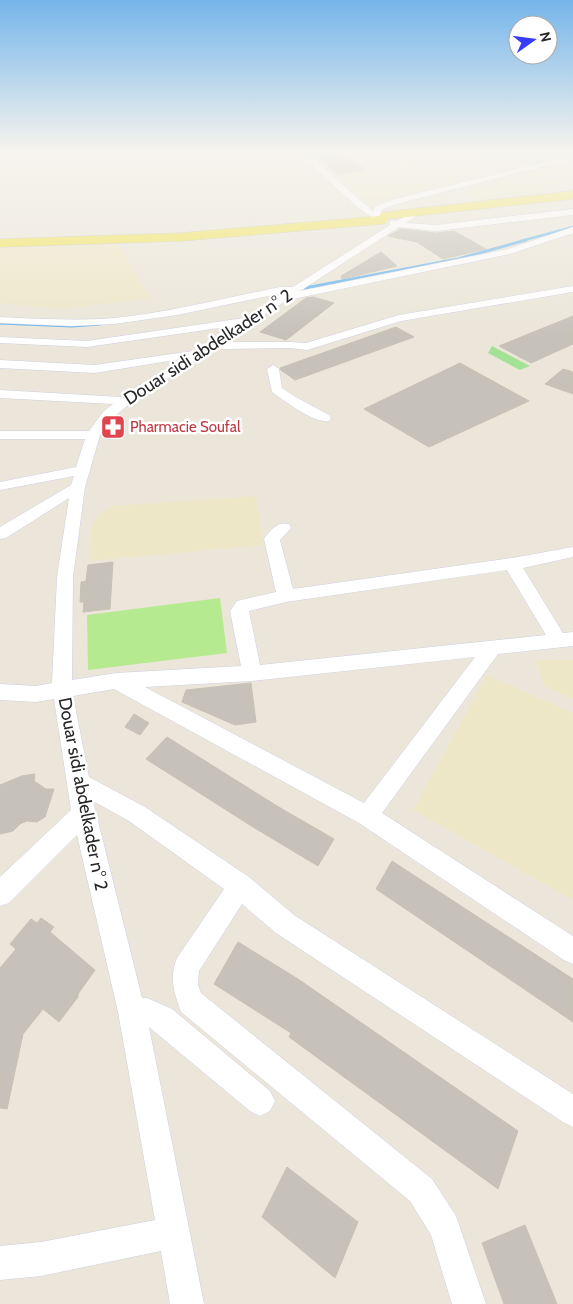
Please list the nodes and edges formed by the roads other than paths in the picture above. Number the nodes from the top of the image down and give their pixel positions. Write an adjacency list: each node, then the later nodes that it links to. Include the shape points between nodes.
1 (372, 212): 6 (street)
2 (402, 212): 6 (street)
3 (424, 212): 6 (main road)
4 (428, 212): 6 (main road)
5 (573, 212): 6 (street, via 436,228)
6 (383, 218): 9 (street, Douar sidi abdelkader n° 2); 9 (street); 10 (main road, via 181,237)
7 (573, 225): 11 (street, via 451,259 354,277)
8 (573, 230): 14 (street, via 510,251)
9 (383, 234): 13 (street, Douar sidi abdelkader n° 2)
10 (0, 243)
11 (333, 275)
12 (573, 289): 18 (street, via 399,318 307,347)
13 (296, 290): 14 (street, Douar sidi abdelkader n° 2); 15 (street, via 280,290 114,321)
14 (284, 297): 16 (street, Douar sidi abdelkader n° 2)
15 (0, 320)
16 (248, 320): 17 (street, via 96,344); 18 (street, Douar sidi abdelkader n° 2)
17 (0, 340)
18 (205, 348): 19 (street, via 95,369); 22 (street, Douar sidi abdelkader n° 2)
19 (0, 364)
20 (273, 369): 23 (street, via 276,389)
21 (0, 394): 22 (street)
22 (124, 401): 25 (street, Douar sidi abdelkader n° 2)
23 (324, 418)
24 (0, 434): 25 (street)
25 (93, 435): 26 (street, Douar sidi abdelkader n° 2)
26 (80, 479): 27 (street); 29 (street, via 51,502); 37 (street, Douar sidi abdelkader n° 2, via 65,577)
27 (0, 486)
28 (283, 528): 32 (street, via 272,539)
29 (0, 534)
30 (573, 552): 31 (street)
31 (512, 564): 32 (street); 33 (street)
32 (286, 596): 35 (street, via 252,603 239,611)
33 (565, 640): 34 (street)
34 (491, 649): 35 (street); 41 (street)
35 (252, 673): 36 (street)
36 (116, 681): 37 (street); 41 (street)
37 (62, 691): 38 (street, via 36,694); 39 (street, Douar sidi abdelkader n° 2)
38 (0, 692)
39 (79, 782): 40 (street, Douar sidi abdelkader n° 2); 42 (street, via 137,814)
40 (83, 814): 43 (street); 45 (street, Douar sidi abdelkader n° 2)
41 (366, 816): 44 (street)
42 (240, 886): 47 (street, via 285,924); 51 (street, via 186,966 185,985 191,1002 422,1190 445,1227)
43 (0, 894)
44 (573, 951)
45 (132, 1012): 46 (street, via 147,1012 162,1019); 48 (street, Douar sidi abdelkader n° 2)
46 (260, 1101)
47 (573, 1112)
48 (172, 1233): 49 (street, via 41,1259); 50 (street, Douar sidi abdelkader n° 2)
49 (0, 1263)
50 (187, 1304)
51 (469, 1304)

